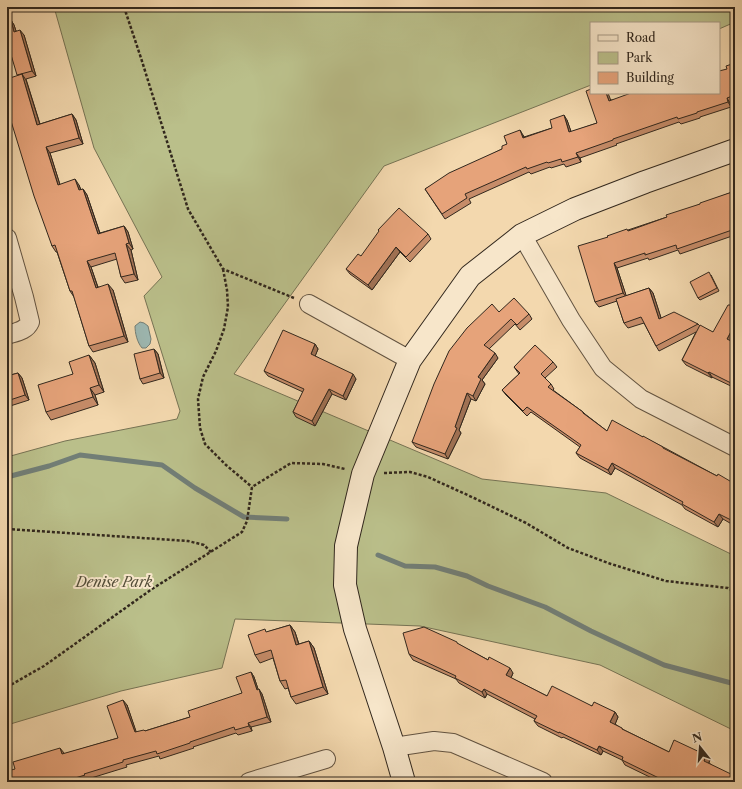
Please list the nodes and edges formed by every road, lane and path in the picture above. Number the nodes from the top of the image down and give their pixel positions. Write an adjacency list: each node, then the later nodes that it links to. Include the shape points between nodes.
1 (124, 7): 5 (path, via 188,208)
2 (735, 150): 3 (street, via 575,209)
3 (522, 235): 8 (street, via 470,276); 9 (street, via 571,320 603,368 641,399)
4 (7, 238): 7 (street, via 30,322 28,327)
5 (222, 269): 6 (path); 11 (path, via 228,307 216,352 203,377 198,399 200,428 205,444)
6 (309, 304): 8 (street)
7 (7, 335)
8 (410, 360): 10 (street)
9 (735, 447)
10 (363, 474): 11 (path, via 324,464 291,463); 14 (path, via 410,472 428,477 526,523 568,548 666,581 728,588); 16 (street, via 346,546 345,585 355,629)
11 (252, 486): 13 (path, via 247,521 242,532)
12 (7, 529): 13 (path, via 188,541 204,545)
13 (211, 552): 15 (path, via 152,589 44,666)
14 (735, 592)
15 (7, 688)
16 (394, 747): 19 (street); 20 (street, via 434,741 453,743)
17 (326, 759): 18 (street)
18 (249, 782)
19 (404, 782)
20 (543, 782)

